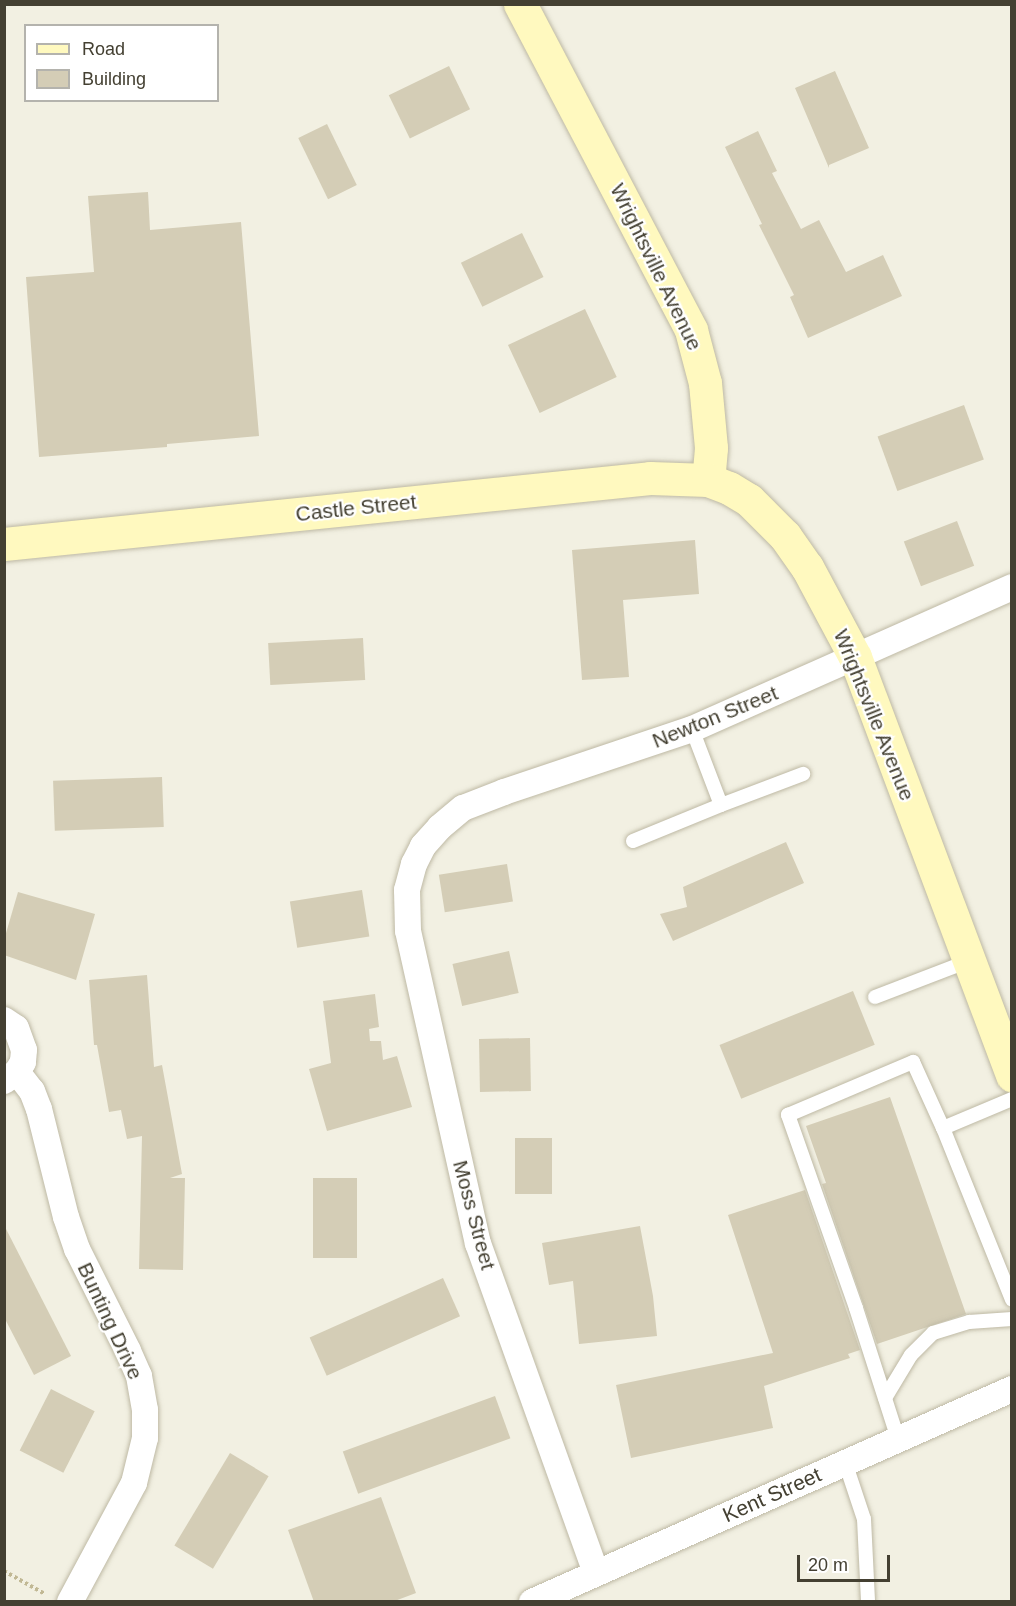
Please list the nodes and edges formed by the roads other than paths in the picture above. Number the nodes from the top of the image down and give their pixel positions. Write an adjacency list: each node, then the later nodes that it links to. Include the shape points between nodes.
1 (520, 4): 2 (street, Wrightsville Avenue, via 690,330 705,383 711,448)
2 (708, 480): 3 (street, Castle Street, via 650,478); 5 (street, Wrightsville Avenue, via 749,500 785,536 807,567)
3 (4, 544)
4 (1011, 587): 5 (street, Newton Street)
5 (855, 657): 6 (street, Newton Street); 11 (street, Wrightsville Avenue)
6 (692, 729): 8 (lane); 10 (street, Newton Street, via 463,808)
7 (803, 774): 8 (lane)
8 (721, 805): 9 (lane)
9 (633, 841)
10 (423, 846): 24 (street, Moss Street, via 407,891 408,931 478,1244)
11 (969, 961): 12 (lane); 14 (street, Wrightsville Avenue)
12 (875, 997)
13 (4, 1020): 15 (street, Bunting Drive, via 16,1028 22,1039 23,1062)
14 (1011, 1075)
15 (11, 1076): 25 (street, Bunting Drive, via 32,1091 77,1249 139,1376 145,1410 145,1438 134,1484)
16 (1011, 1099): 17 (lane)
17 (943, 1128): 18 (lane); 21 (lane, via 913,1062 788,1115)
18 (1011, 1300)
19 (1011, 1319): 21 (lane, via 969,1322 933,1333 911,1355)
20 (1011, 1389): 22 (street, Kent Street)
21 (885, 1398): 22 (lane)
22 (898, 1439): 23 (street, Kent Street)
23 (845, 1462): 24 (street, Kent Street); 27 (lane, via 864,1519)
24 (596, 1573): 26 (street, Kent Street)
25 (60, 1599)
26 (532, 1602)
27 (868, 1602)

